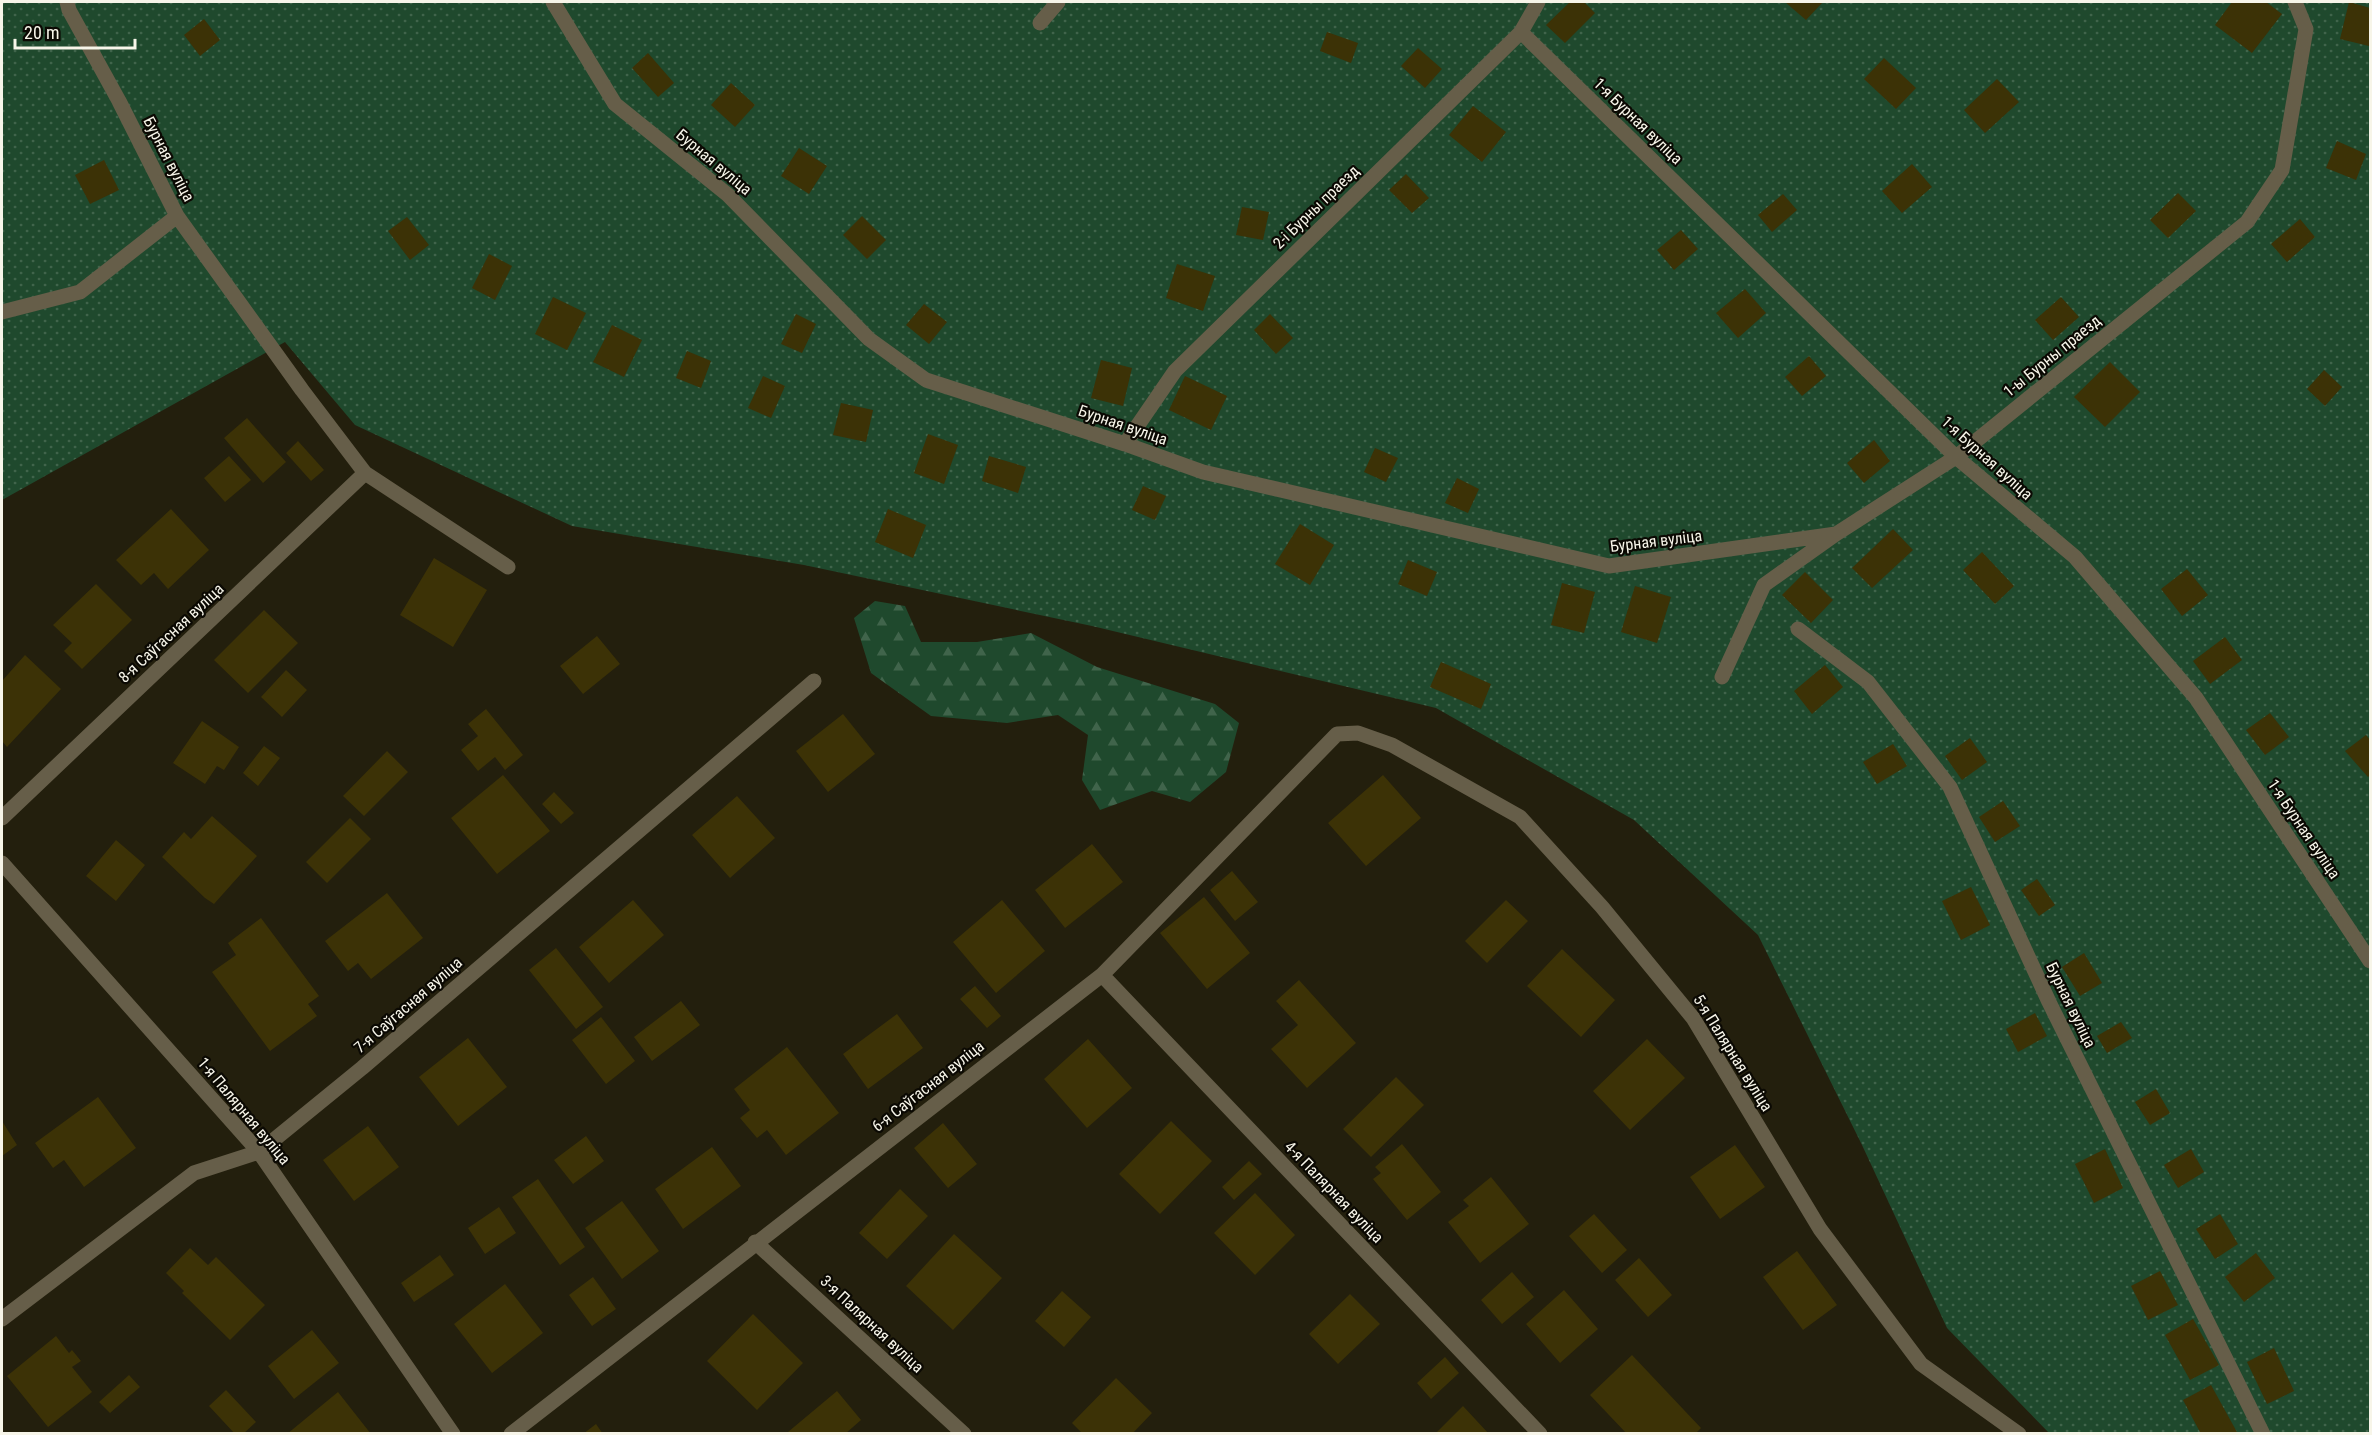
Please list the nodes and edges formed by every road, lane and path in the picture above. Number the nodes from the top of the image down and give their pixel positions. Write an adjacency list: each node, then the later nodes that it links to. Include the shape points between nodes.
1 (67, 2): 8 (street, Бурная вуліца)
2 (553, 2): 10 (street, Бурная вуліца, via 615,104 728,195 869,339 926,380)
3 (1058, 2): 6 (street)
4 (1538, 2): 7 (street, 2-і Бурны праезд)
5 (2295, 2): 11 (street, 1-ы Бурны праезд, via 2306,29 2282,170 2247,222)
6 (1040, 23)
7 (1521, 32): 10 (street, 2-і Бурны праезд, via 1175,371); 11 (street, 1-я Бурная вуліца)
8 (177, 216): 9 (street, Бурная вуліца, via 80,292); 12 (street)
9 (2, 312)
10 (1125, 444): 13 (street, Бурная вуліца, via 1203,472 1609,566)
11 (1956, 457): 13 (street, 1-ы Бурны праезд); 21 (street, 1-я Бурная вуліца, via 2074,558 2196,698)
12 (365, 473): 14 (street); 19 (street, 8-я Саўгасная вуліца)
13 (1836, 534): 16 (street, 1-ы Бурны праезд, via 1764,585)
14 (508, 567)
15 (1798, 629): 31 (street, Бурная вуліца, via 1868,682 1950,787 2049,1002)
16 (1722, 677)
17 (814, 681): 23 (street, 7-я Саўгасная вуліца)
18 (1337, 734): 22 (street, 6-я Саўгасная вуліца); 30 (street, 5-я Палярная вуліца, via 1358,733 1392,745 1520,817 1602,907 1693,1018 1820,1229 1921,1364)
19 (2, 818)
20 (2, 863): 23 (street, 1-я Палярная вуліца)
21 (2370, 961)
22 (1102, 975): 24 (street, 6-я Саўгасная вуліца); 29 (street, 4-я Палярная вуліца)
23 (259, 1152): 25 (street, 7-я Саўгасная вуліца, via 194,1173); 26 (street, 1-я Палярная вуліца)
24 (755, 1242): 27 (street, 6-я Саўгасная вуліца); 28 (street, 3-я Палярная вуліца)
25 (2, 1319)
26 (453, 1434)
27 (511, 1434)
28 (964, 1434)
29 (1540, 1434)
30 (2019, 1434)
31 (2263, 1434)

